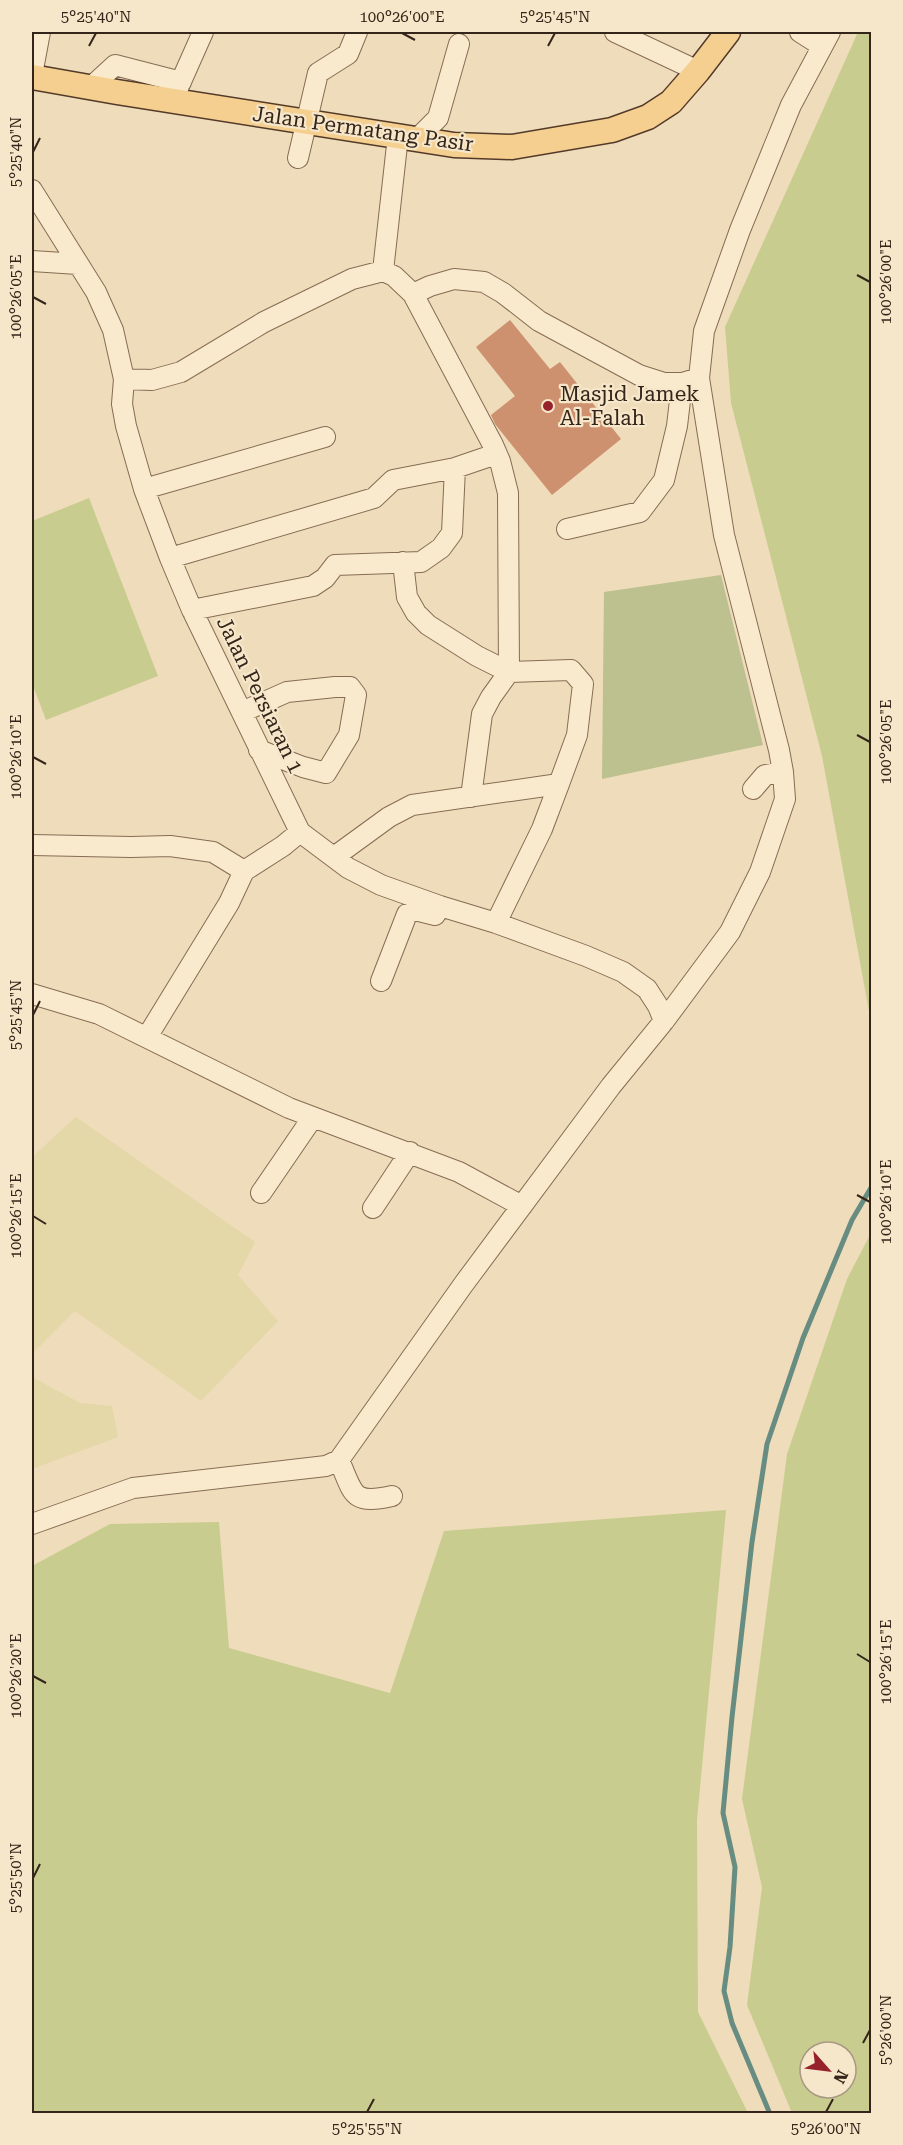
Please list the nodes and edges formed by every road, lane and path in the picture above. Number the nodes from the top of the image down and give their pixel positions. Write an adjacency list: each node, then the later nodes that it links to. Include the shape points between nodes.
1 (40, 32): 10 (street)
2 (203, 32): 11 (street)
3 (357, 32): 12 (street, via 348,54 318,73)
4 (615, 32): 9 (street)
5 (728, 32): 9 (main road, Jalan Permatang Pasir)
6 (800, 32): 7 (street)
7 (826, 39): 21 (street, via 791,105 740,230)
8 (459, 44): 13 (street, via 438,118)
9 (698, 71): 13 (main road, Jalan Permatang Pasir, via 671,102 648,117 612,130 512,147 454,145)
10 (32, 76): 11 (main road, Jalan Permatang Pasir, via 90,88)
11 (177, 91): 12 (main road, Jalan Permatang Pasir)
12 (305, 121): 13 (main road, Jalan Permatang Pasir); 14 (street)
13 (408, 138): 18 (street)
14 (298, 158)
15 (32, 190): 17 (street, Jalan Persiaran 1)
16 (32, 261): 17 (street)
17 (78, 264): 20 (street, Jalan Persiaran 1, via 113,330)
18 (383, 271): 19 (street); 20 (street, via 352,279 264,322 181,372 152,380)
19 (413, 294): 21 (street, via 454,279 484,282 539,321 639,375 664,383); 23 (street)
20 (124, 379): 25 (street, Jalan Persiaran 1, via 122,404)
21 (690, 381): 26 (street, via 664,480 640,512); 33 (street)
22 (324, 437): 25 (street)
23 (496, 454): 24 (street); 30 (street, via 508,492)
24 (455, 468): 27 (street, via 393,480 374,498); 28 (street, via 452,533 441,548 421,562)
25 (144, 489): 27 (street, Jalan Persiaran 1)
26 (567, 529)
27 (170, 558): 29 (street, Jalan Persiaran 1)
28 (403, 562): 29 (street, via 334,565 313,586); 30 (street, via 406,597 416,613 428,625)
29 (192, 610): 31 (street, Jalan Persiaran 1)
30 (509, 672): 34 (street, via 571,670 583,684 577,735); 36 (street, via 482,714)
31 (242, 712): 32 (street, Jalan Persiaran 1); 32 (street, via 287,692 350,687 356,695 349,735 326,773)
32 (259, 750): 37 (street, Jalan Persiaran 1)
33 (783, 772): 35 (street, via 765,775); 45 (street, via 785,799 760,873 730,932)
34 (559, 784): 36 (street); 42 (street, via 542,829)
35 (753, 789)
36 (471, 797): 39 (street, via 412,805)
37 (300, 832): 39 (street, Jalan Persiaran 1); 40 (street)
38 (32, 845): 40 (street, via 170,846 213,852)
39 (334, 857): 41 (street, Jalan Persiaran 1, via 381,885)
40 (244, 871): 46 (street, via 229,903)
41 (437, 910): 42 (street, Jalan Persiaran 1); 43 (street, via 407,914)
42 (496, 923): 45 (street, Jalan Persiaran 1, via 623,972 647,989)
43 (381, 981)
44 (32, 993): 46 (street, via 99,1014)
45 (664, 1021): 50 (street)
46 (147, 1037): 47 (street)
47 (313, 1117): 48 (street); 49 (street)
48 (410, 1152): 50 (street, via 459,1172); 51 (street)
49 (261, 1193)
50 (522, 1206): 52 (street)
51 (373, 1208)
52 (339, 1460): 53 (street, via 357,1496 364,1500); 54 (street, via 326,1466 133,1488)
53 (392, 1496)
54 (32, 1524)

